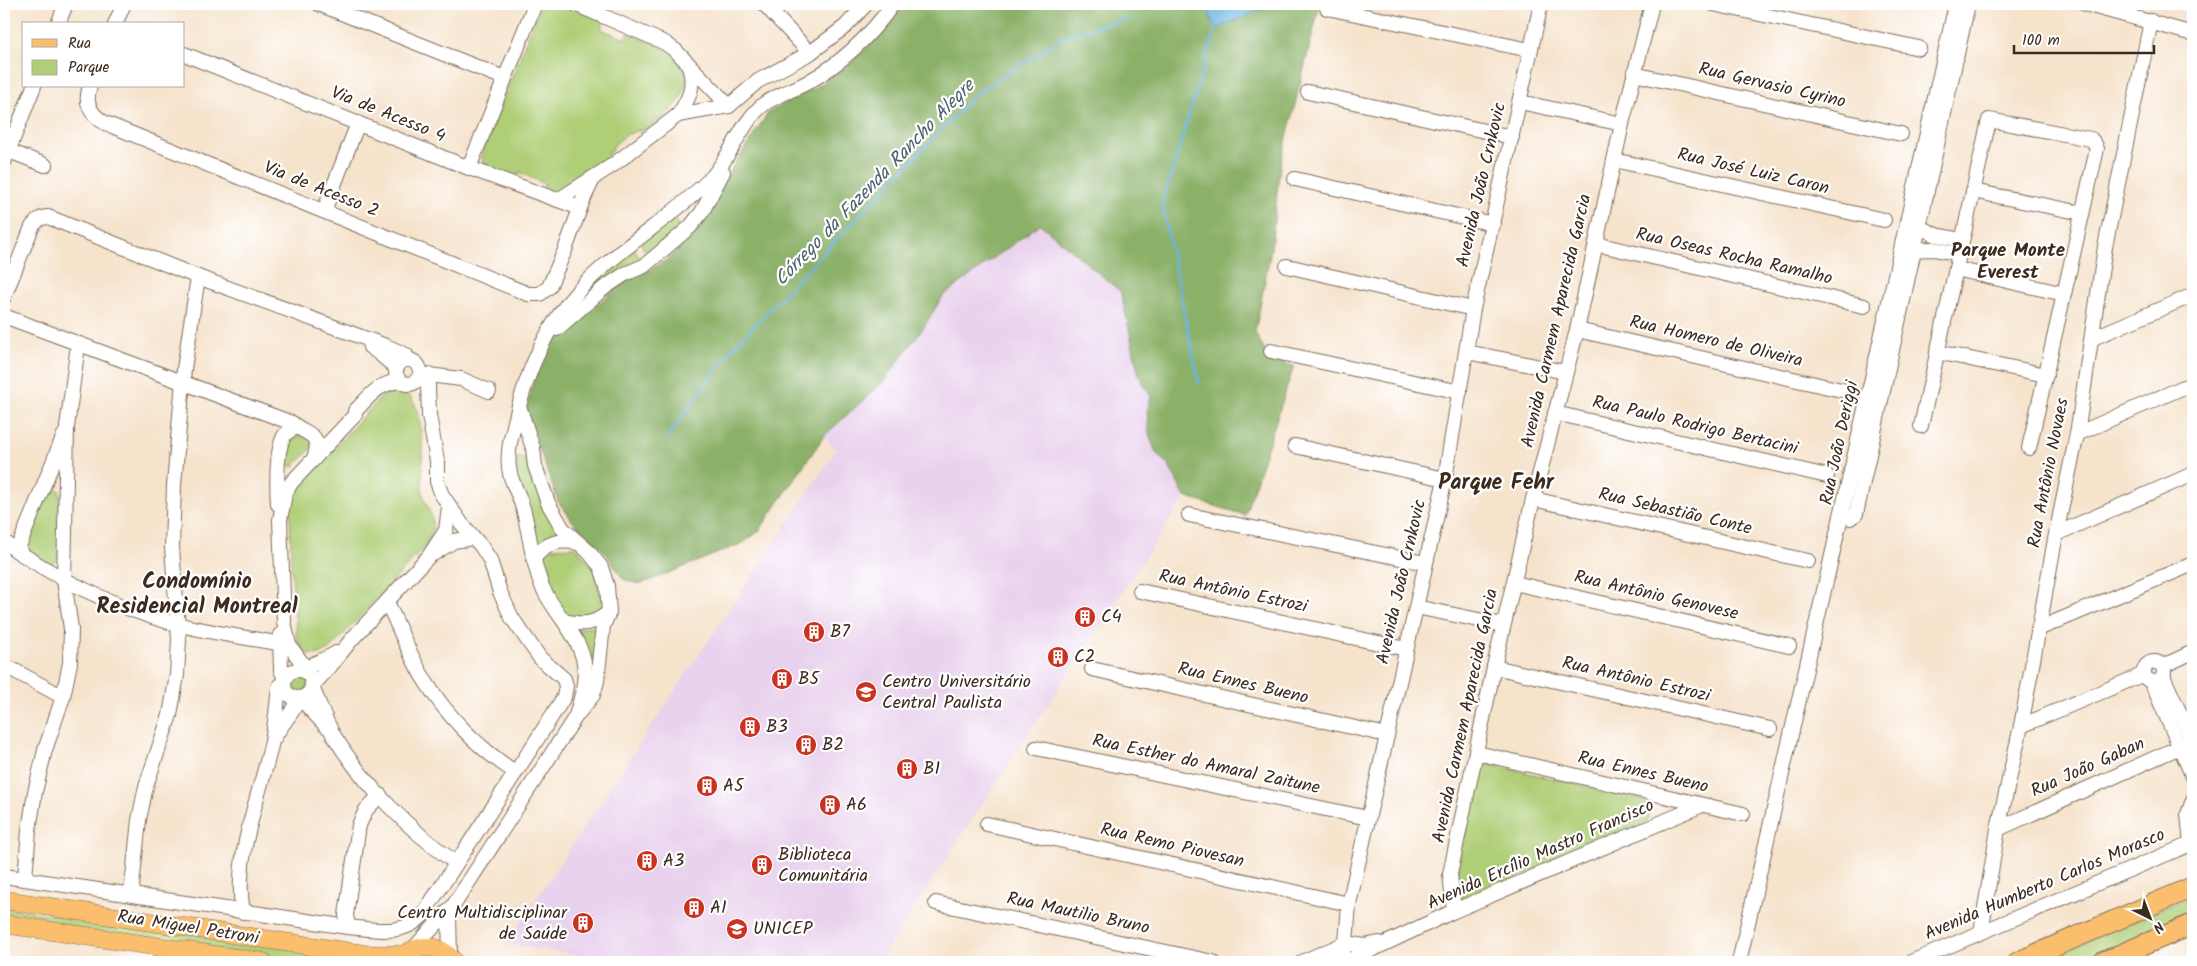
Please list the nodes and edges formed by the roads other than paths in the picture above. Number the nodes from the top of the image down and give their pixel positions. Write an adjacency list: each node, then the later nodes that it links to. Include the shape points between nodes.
1 (66, 4): 17 (street)
2 (124, 4): 18 (street)
3 (319, 4): 26 (street)
4 (535, 4): 26 (street)
5 (575, 4): 24 (street, via 652,36)
6 (764, 4): 22 (street)
7 (866, 4): 22 (street, via 846,26)
8 (892, 4): 37 (street, via 841,61 762,105)
9 (1541, 4): 21 (street, Avenida João Crnkovic)
10 (1652, 4): 25 (street, Avenida Carmem Aparecida Garcia)
11 (1713, 4): 20 (street)
12 (1956, 4): 52 (street, Rua João Deriggi)
13 (1968, 4): 52 (street, Rua João Deriggi)
14 (2085, 4): 16 (street)
15 (1327, 8): 21 (street)
16 (2151, 21): 19 (street); 70 (street, Rua Antônio Novaes, via 2105,247)
17 (59, 22)
18 (116, 22)
19 (2193, 34)
20 (1918, 48)
21 (1530, 50): 30 (street, Avenida João Crnkovic)
22 (810, 53): 31 (street, via 758,81)
23 (185, 54): 33 (street, Via de Acesso 4)
24 (688, 63): 31 (street); 32 (street, via 692,86)
25 (1634, 74): 34 (street, Avenida Carmem Aparecida Garcia); 35 (street, Rua Gervasio Cyrino)
26 (504, 78): 41 (street)
27 (33, 88): 38 (street)
28 (90, 88): 48 (street, Via de Acesso 2, via 87,100 91,112 105,123)
29 (1308, 92): 36 (street)
30 (1520, 102): 34 (street); 36 (street, Avenida João Crnkovic)
31 (729, 106): 32 (street)
32 (678, 115): 42 (street)
33 (358, 124): 41 (street, Via de Acesso 4); 48 (street)
34 (1622, 124): 39 (street, Avenida Carmem Aparecida Garcia)
35 (1901, 134)
36 (1512, 137): 51 (street, Avenida João Crnkovic)
37 (735, 144): 46 (street, via 711,177); 53 (street, via 702,212)
38 (5, 154): 40 (street)
39 (1614, 160): 50 (street, Rua José Luiz Caron); 56 (street, Avenida Carmem Aparecida Garcia)
40 (45, 165)
41 (469, 168): 45 (street, Via de Acesso 4)
42 (593, 179): 45 (street); 47 (street)
43 (1295, 179): 51 (street)
44 (1973, 191): 49 (street); 49 (street, via 1989,120 2091,140 2097,150); 55 (street)
45 (558, 200): 47 (street, Via de Acesso 4)
46 (679, 204): 53 (street, via 689,219); 54 (street)
47 (580, 208): 48 (street, Via de Acesso 2, via 552,281 540,294 528,294)
48 (324, 211)
49 (2082, 213): 63 (street)
50 (1884, 220)
51 (1493, 224): 67 (street, Avenida João Crnkovic)
52 (1913, 224): 55 (street, via 1936,235); 57 (street, Rua João Deriggi)
53 (690, 227): 59 (street)
54 (637, 240): 59 (street, via 645,258); 75 (street, via 579,290 556,319)
55 (1962, 240): 58 (street)
56 (1596, 244): 66 (street, Rua Oseas Rocha Ramalho); 69 (street, Avenida Carmem Aparecida Garcia)
57 (1907, 250): 58 (street, via 1934,249); 187 (street, Rua João Deriggi)
58 (1959, 254): 61 (street)
59 (652, 259): 75 (street, via 612,282 572,315 554,332)
60 (1287, 266): 67 (street)
61 (1956, 269): 63 (street); 74 (street)
62 (198, 277): 65 (street, via 56,219 43,217 27,239); 76 (street, via 355,336); 80 (street)
63 (2064, 294): 78 (street)
64 (2193, 295): 70 (street)
65 (4, 297)
66 (1864, 306)
67 (1474, 309): 73 (street, Avenida João Crnkovic)
68 (4, 316): 71 (street)
69 (1577, 330): 77 (street, Avenida Carmem Aparecida Garcia); 84 (street, Rua Homero de Oliveira)
70 (2093, 338): 94 (street, Rua Antônio Novaes)
71 (78, 345): 80 (street); 92 (street)
72 (1271, 351): 85 (street)
73 (1467, 352): 77 (street); 85 (street, Avenida João Crnkovic)
74 (1937, 352): 78 (street); 91 (street)
75 (533, 362): 86 (street)
76 (406, 372): 79 (street); 83 (street, via 426,381); 88 (street, via 388,369 368,390 366,400); 90 (street)
77 (1566, 372): 89 (street, Avenida Carmem Aparecida Garcia)
78 (2046, 375): 98 (street)
79 (455, 378): 82 (street); 83 (street, via 435,383)
80 (183, 382): 87 (street); 127 (street, via 172,548)
81 (2193, 384): 94 (street)
82 (489, 390)
83 (428, 391): 90 (street)
84 (1846, 391)
85 (1460, 392): 105 (street, Avenida João Crnkovic)
86 (519, 404): 99 (street); 100 (street)
87 (253, 409): 93 (street); 96 (street, via 277,424)
88 (356, 411): 95 (street, via 328,432); 102 (street)
89 (1555, 413): 104 (street, Rua Paulo Rodrigo Bertacini); 106 (street, Avenida Carmem Aparecida Garcia)
90 (429, 415): 107 (street, via 435,442 437,482)
91 (1921, 426)
92 (67, 427): 114 (street); 120 (street)
93 (297, 427): 95 (street); 96 (street)
94 (2077, 434): 110 (street, Rua Antônio Novaes)
95 (313, 435): 102 (street, via 317,445)
96 (284, 438): 101 (street)
97 (1295, 446): 105 (street)
98 (2029, 448)
99 (509, 451): 100 (street, via 520,448); 116 (street, via 507,468 524,511)
100 (533, 454): 113 (street, via 554,516)
101 (280, 459): 102 (street, via 291,471); 109 (street)
102 (310, 463): 109 (street, via 287,489)
103 (2193, 474): 110 (street)
104 (1827, 476)
105 (1444, 479): 118 (street, Avenida João Crnkovic)
106 (1533, 499): 117 (street, Rua Sebastião Conte); 121 (street, Avenida Carmem Aparecida Garcia)
107 (449, 507): 111 (street); 115 (street, via 446,530)
108 (1189, 515): 118 (street)
109 (280, 520): 131 (street)
110 (2056, 534): 129 (street, Rua Antônio Novaes)
111 (473, 538): 115 (street, via 454,541); 153 (street, via 490,560 512,618 540,658 566,683 564,697)
112 (4, 542): 114 (street)
113 (578, 543): 116 (street, via 556,541); 125 (street, via 605,574)
114 (17, 551): 120 (street)
115 (429, 556): 123 (street)
116 (534, 558): 126 (street, via 549,601)
117 (1808, 561)
118 (1425, 563): 124 (street, Avenida João Crnkovic)
119 (2193, 564): 129 (street)
120 (64, 580): 127 (street, via 100,597); 142 (street, via 72,647)
121 (1514, 583): 128 (street, Avenida Carmem Aparecida Garcia); 132 (street, Rua Antônio Genovese)
122 (1140, 591): 133 (street, Rua Antônio Estrozi)
123 (387, 602): 130 (street); 153 (street, via 424,679 438,698 469,735)
124 (1416, 607): 128 (street); 133 (street, Avenida João Crnkovic)
125 (609, 612): 126 (street, via 584,625); 144 (street, via 603,626 593,695)
126 (564, 621): 144 (street, via 580,649 585,666 585,686)
127 (177, 624): 131 (street); 167 (street, via 175,694 146,786 139,820 132,886)
128 (1504, 625): 136 (street, Avenida Carmem Aparecida Garcia)
129 (2038, 629): 145 (street, Rua Antônio Novaes)
130 (352, 639): 138 (street, via 331,657); 141 (street)
131 (284, 644): 138 (street, via 302,664); 140 (street, via 280,670)
132 (1789, 646)
133 (1406, 649): 148 (street, Avenida João Crnkovic)
134 (2193, 652): 139 (street)
135 (4, 665): 142 (street)
136 (1494, 667): 146 (street, Rua Antônio Estrozi); 152 (street, Avenida Carmem Aparecida Garcia)
137 (1092, 669): 148 (street, Rua Ennes Bueno)
138 (304, 671): 140 (street, via 291,672); 141 (street, via 311,677)
139 (2155, 674): 145 (street); 149 (street)
140 (285, 680): 143 (street, via 287,693); 150 (street, via 279,686)
141 (312, 686): 143 (street, via 308,694); 147 (street)
142 (63, 697): 165 (street, via 35,792)
143 (299, 698): 147 (street); 150 (street)
144 (576, 716): 170 (street)
145 (2021, 726): 161 (street, Rua Antônio Novaes)
146 (1770, 729)
147 (333, 734): 155 (street)
148 (1387, 735): 159 (street, Avenida João Crnkovic)
149 (2190, 743): 154 (street); 161 (street, Rua João Gaban)
150 (271, 744): 172 (street, via 254,806 244,860)
151 (1036, 748): 159 (street, Rua Esther do Amaral Zaitune)
152 (1477, 754): 157 (street, Rua Ennes Bueno); 173 (street, Avenida Carmem Aparecida Garcia, via 1450,874)
153 (515, 772): 163 (street)
154 (2193, 777)
155 (380, 795): 163 (street); 176 (street, via 366,810 359,825 346,916)
156 (2193, 800): 162 (street, via 2188,814)
157 (1700, 806): 158 (street, Rua Ennes Bueno); 173 (street, Avenida Ercílio Mastro Francisco)
158 (1743, 814)
159 (1368, 818): 171 (street, Avenida João Crnkovic)
160 (987, 824): 171 (street, Rua Remo Piovesan)
161 (1998, 829): 177 (street, Rua Antônio Novaes)
162 (2192, 843): 177 (street, Avenida Humberto Carlos Morasco)
163 (456, 863): 176 (street, via 422,916 410,926 396,930)
164 (4, 876): 165 (street)
165 (25, 878): 167 (street)
166 (2193, 886): 189 (highway)
167 (134, 895): 172 (street)
168 (4, 900): 180 (main road, Rua Miguel Petroni, via 364,954)
169 (936, 902): 183 (street, Rua Mautilio Bruno)
170 (455, 903): 180 (street); 181 (street, via 448,917)
171 (1349, 904): 179 (street, Avenida João Crnkovic)
172 (243, 912): 176 (street)
173 (1454, 912): 178 (street, Avenida Ercílio Mastro Francisco)
174 (4, 924): 182 (main road, Rua Miguel Petroni)
175 (2193, 924): 190 (highway)
176 (348, 926)
177 (1981, 932): 188 (street, Avenida Humberto Carlos Morasco)
178 (1397, 939): 179 (street, Avenida Ercílio Mastro Francisco, via 1371,945); 186 (street, Avenida Ercílio Mastro Francisco)
179 (1346, 942): 184 (street); 185 (street, Avenida João Crnkovic)
180 (405, 955): 181 (main road, Rua Miguel Petroni, via 427,946 440,949)
181 (452, 959)
182 (263, 962)
183 (1213, 962)
184 (1302, 962)
185 (1339, 962)
186 (1346, 962)
187 (1739, 962)
188 (1911, 962)
189 (2018, 962)
190 (2103, 962)

